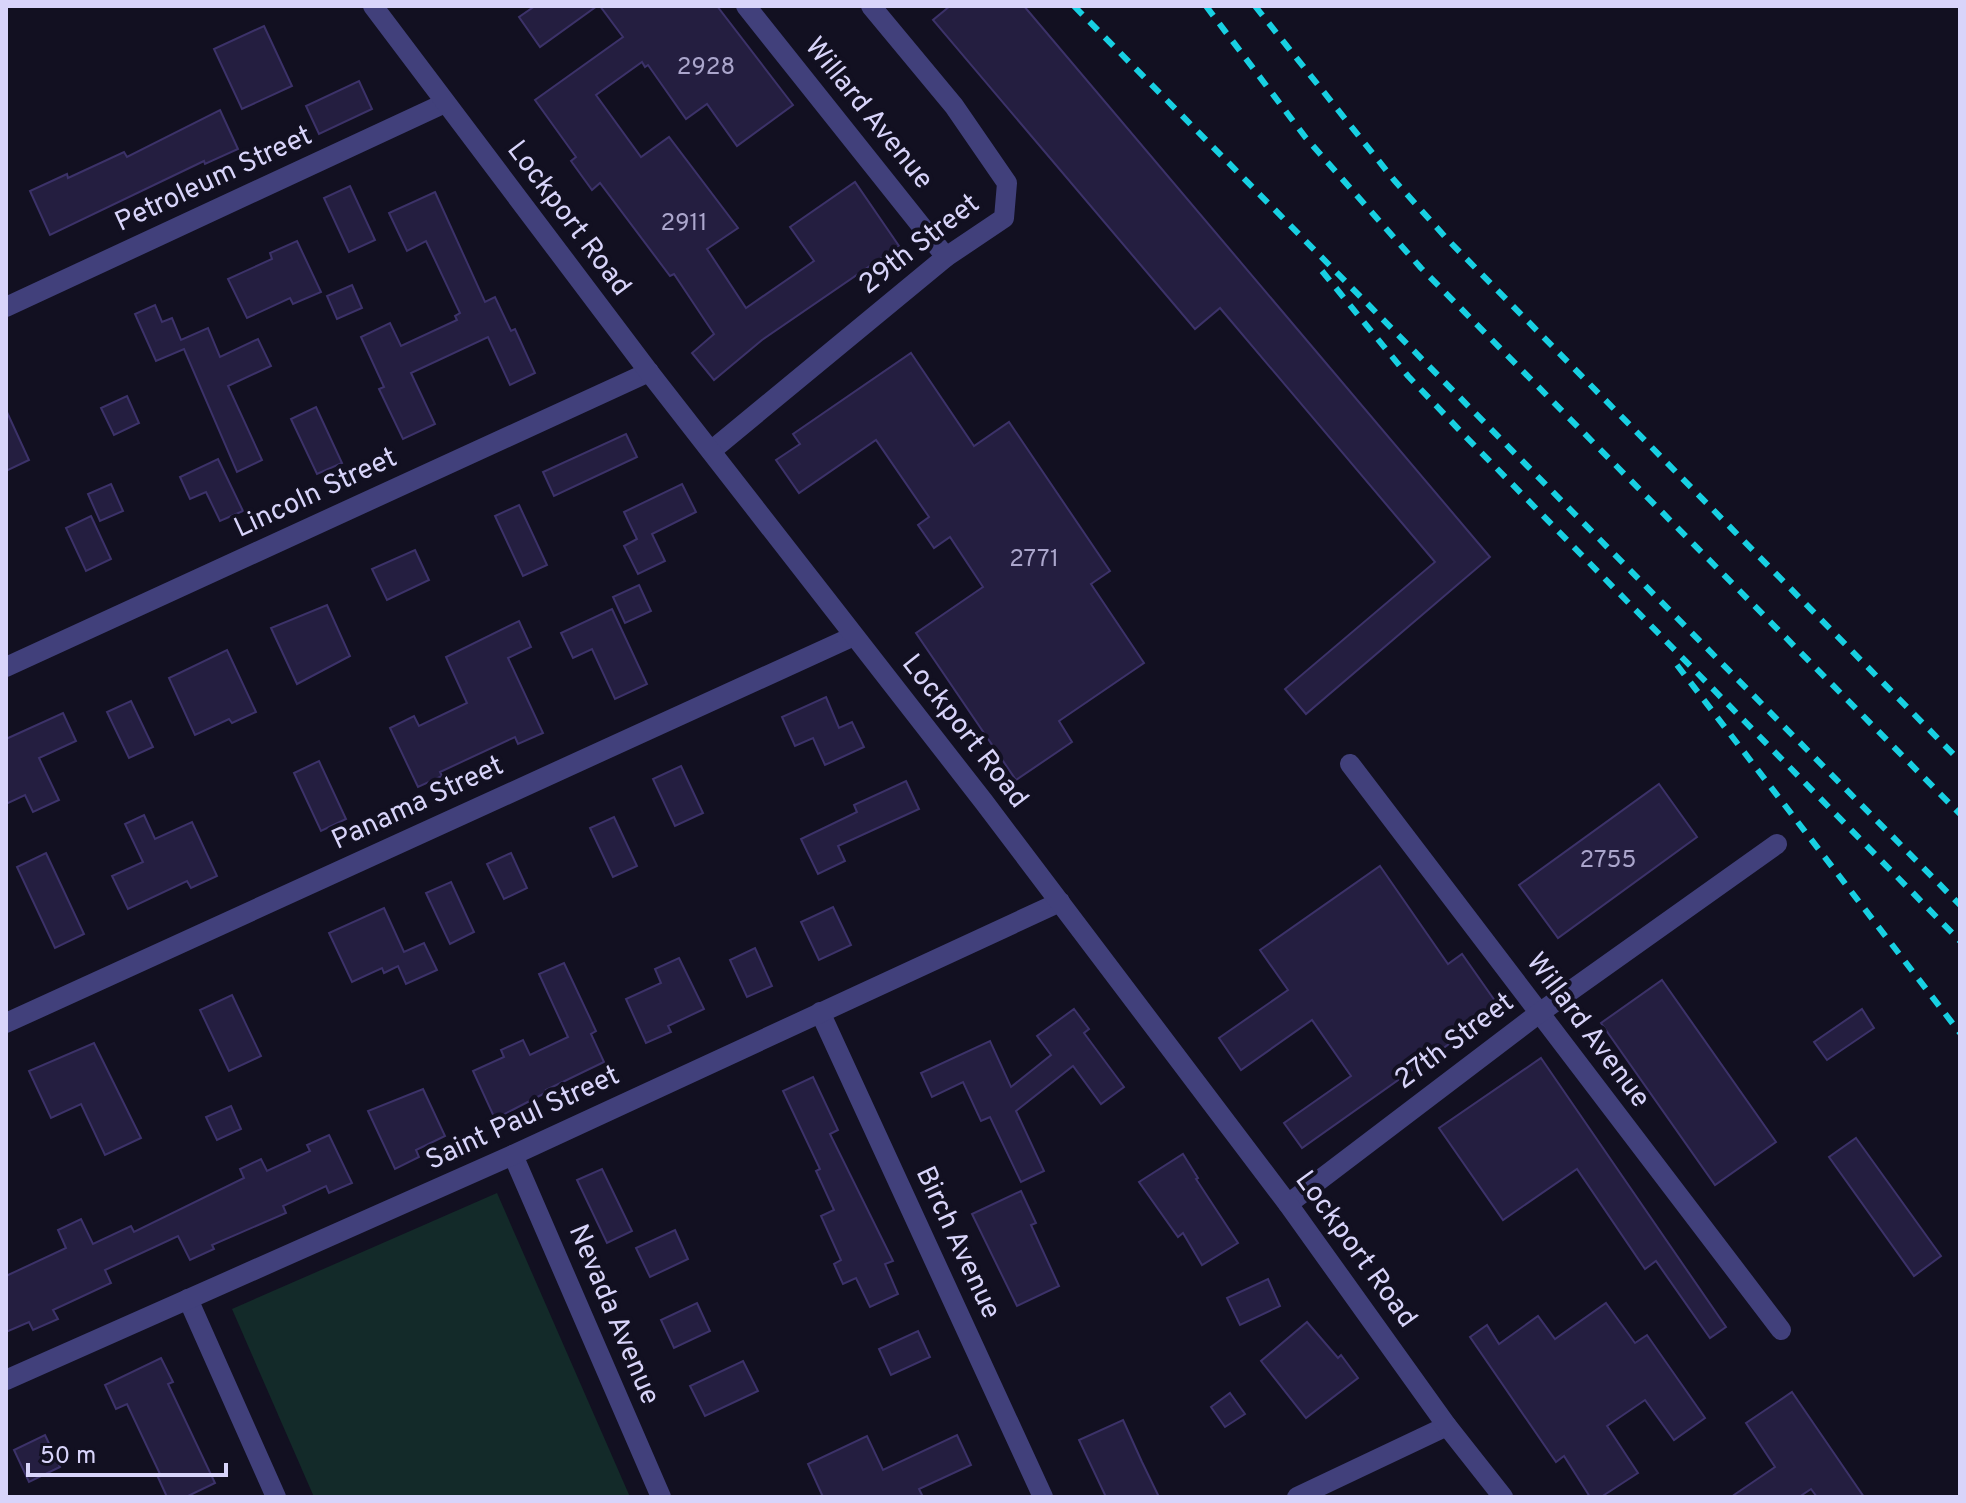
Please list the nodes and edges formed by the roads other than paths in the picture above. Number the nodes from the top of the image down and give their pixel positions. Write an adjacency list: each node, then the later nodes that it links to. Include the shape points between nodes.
1 (373, 6): 4 (street, Lockport Road)
2 (746, 6): 5 (street, Willard Avenue)
3 (871, 6): 5 (street, 29th Street, via 954,106 1007,183 1004,218)
4 (445, 103): 6 (street, Petroleum Street); 7 (street, Lockport Road)
5 (946, 257): 8 (street, 29th Street)
6 (6, 307)
7 (649, 372): 8 (street, Lockport Road); 10 (street, Lincoln Street)
8 (711, 451): 9 (street, Lockport Road)
9 (854, 636): 13 (street, Lockport Road); 16 (street, Panama Street)
10 (6, 667)
11 (1350, 764): 15 (street, Willard Avenue)
12 (1777, 844): 15 (street, 27th Street)
13 (1060, 902): 14 (street, Saint Paul Street); 18 (street, Lockport Road)
14 (820, 1012): 17 (street, Saint Paul Street); 25 (street, Birch Avenue)
15 (1538, 1014): 18 (street, 27th Street); 20 (street, Willard Avenue)
16 (6, 1023)
17 (513, 1155): 19 (street, Saint Paul Street); 24 (street, Nevada Avenue)
18 (1288, 1204): 22 (street, Lockport Road)
19 (188, 1299): 21 (street, Saint Paul Street); 23 (street)
20 (1781, 1330)
21 (6, 1380)
22 (1447, 1426): 26 (street); 27 (street, Lockport Road)
23 (276, 1497)
24 (661, 1497)
25 (1043, 1497)
26 (1297, 1497)
27 (1503, 1497)

